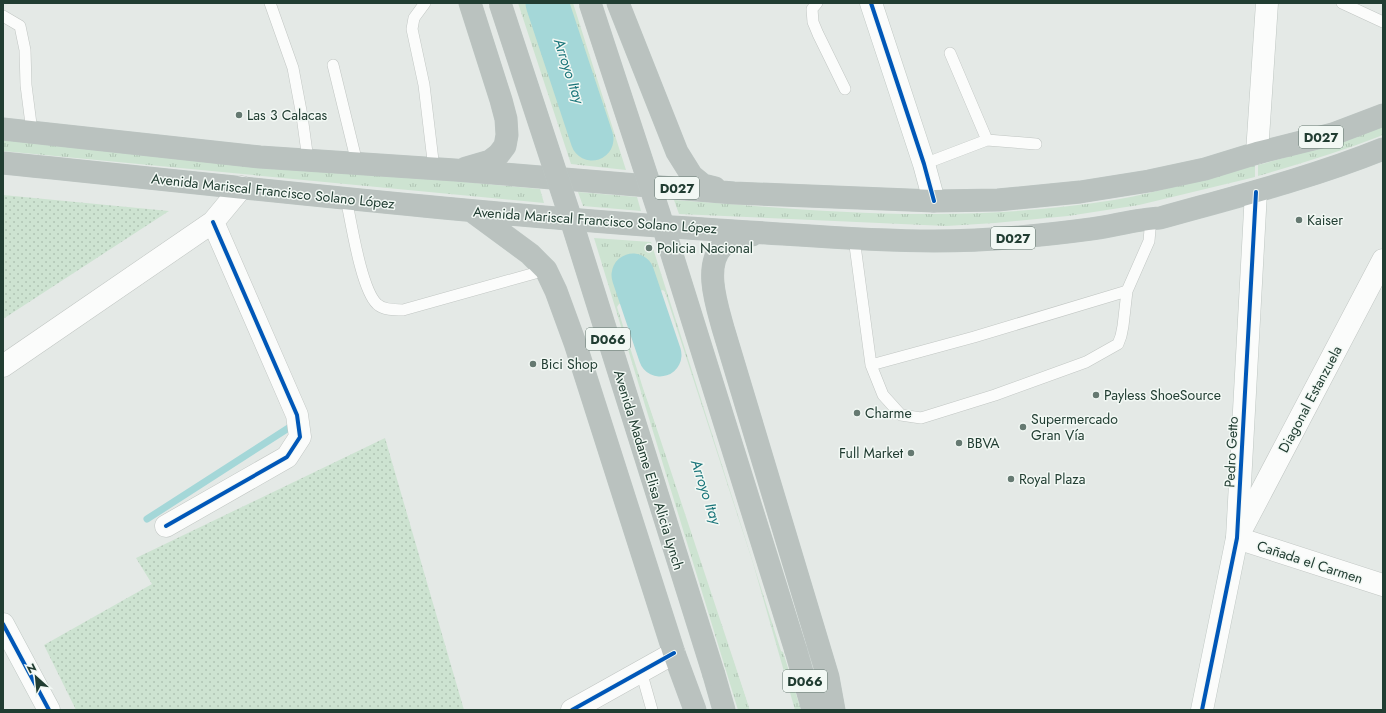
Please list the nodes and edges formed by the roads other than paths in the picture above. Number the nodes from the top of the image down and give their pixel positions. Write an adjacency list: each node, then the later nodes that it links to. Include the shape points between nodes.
1 (270, 3): 23 (lane, via 293,68)
2 (425, 3): 27 (lane, via 414,18 412,29)
3 (470, 3): 27 (highway, via 501,100 507,135 505,146 490,161 474,166)
4 (500, 3): 53 (highway, Avenida Madame Elisa Alicia Lynch / D066, bridge, via 568,210)
5 (590, 3): 54 (highway, D066, bridge, via 659,213)
6 (618, 3): 30 (highway, via 677,152 692,176 703,185)
7 (817, 3): 15 (lane, via 812,9 813,22)
8 (871, 3): 26 (street)
9 (1267, 3): 22 (street)
10 (1342, 3): 12 (lane)
11 (3, 16): 18 (lane, via 20,26 25,50)
12 (1383, 22)
13 (950, 53): 19 (lane)
14 (333, 65): 25 (lane)
15 (845, 88)
16 (1383, 115): 22 (highway, D027, via 1333,134)
17 (3, 129): 18 (highway)
18 (32, 132): 23 (highway)
19 (987, 140): 20 (lane); 26 (lane)
20 (1036, 144)
21 (1383, 149): 29 (highway, D027)
22 (1257, 153): 32 (highway, D027, via 1149,181 1080,192 998,200)
23 (308, 160): 25 (highway)
24 (3, 163): 28 (highway, Avenida Mariscal Francisco Solano López)
25 (357, 163): 27 (highway)
26 (924, 164): 32 (street)
27 (445, 169): 30 (highway, D027)
28 (242, 187): 31 (highway, Avenida Mariscal Francisco Solano López); 35 (street)
29 (1256, 192): 34 (highway, Avenida Mariscal Francisco Solano López / D027, via 1160,218); 44 (street, Pedro Getto)
30 (734, 193): 32 (highway, D027)
31 (346, 198): 33 (highway, Avenida Mariscal Francisco Solano López); 39 (lane, via 360,264 369,293 377,305 391,310 403,310)
32 (934, 201)
33 (473, 212): 36 (highway, Avenida Mariscal Francisco Solano López / D027); 39 (highway, via 530,254)
34 (1151, 218): 37 (highway, Avenida Mariscal Francisco Solano López / D027, via 1080,230 982,241); 40 (lane, via 1149,241)
35 (213, 222): 42 (street); 43 (street, via 297,415 300,438 287,457)
36 (766, 232): 37 (highway, Avenida Mariscal Francisco Solano López / D027); 55 (highway, via 736,238 722,246 712,268 715,296 828,677)
37 (854, 238): 41 (lane)
38 (1383, 260): 44 (street, Diagonal Estanzuela)
39 (546, 270): 47 (highway, via 575,343)
40 (1127, 291): 41 (lane); 41 (lane, via 1121,336 1118,344 1105,352 1086,362 995,395 920,418 901,415 883,395)
41 (871, 365)
42 (3, 366)
43 (166, 526)
44 (1237, 538): 45 (street, Cañada el Carmen); 56 (street, Pedro Getto)
45 (1383, 585)
46 (3, 624): 49 (street)
47 (674, 653): 48 (street); 52 (highway)
48 (641, 671): 50 (street); 51 (lane)
49 (49, 710)
50 (572, 710)
51 (652, 710)
52 (695, 710)
53 (724, 710)
54 (813, 710)
55 (834, 710)
56 (1202, 710)

